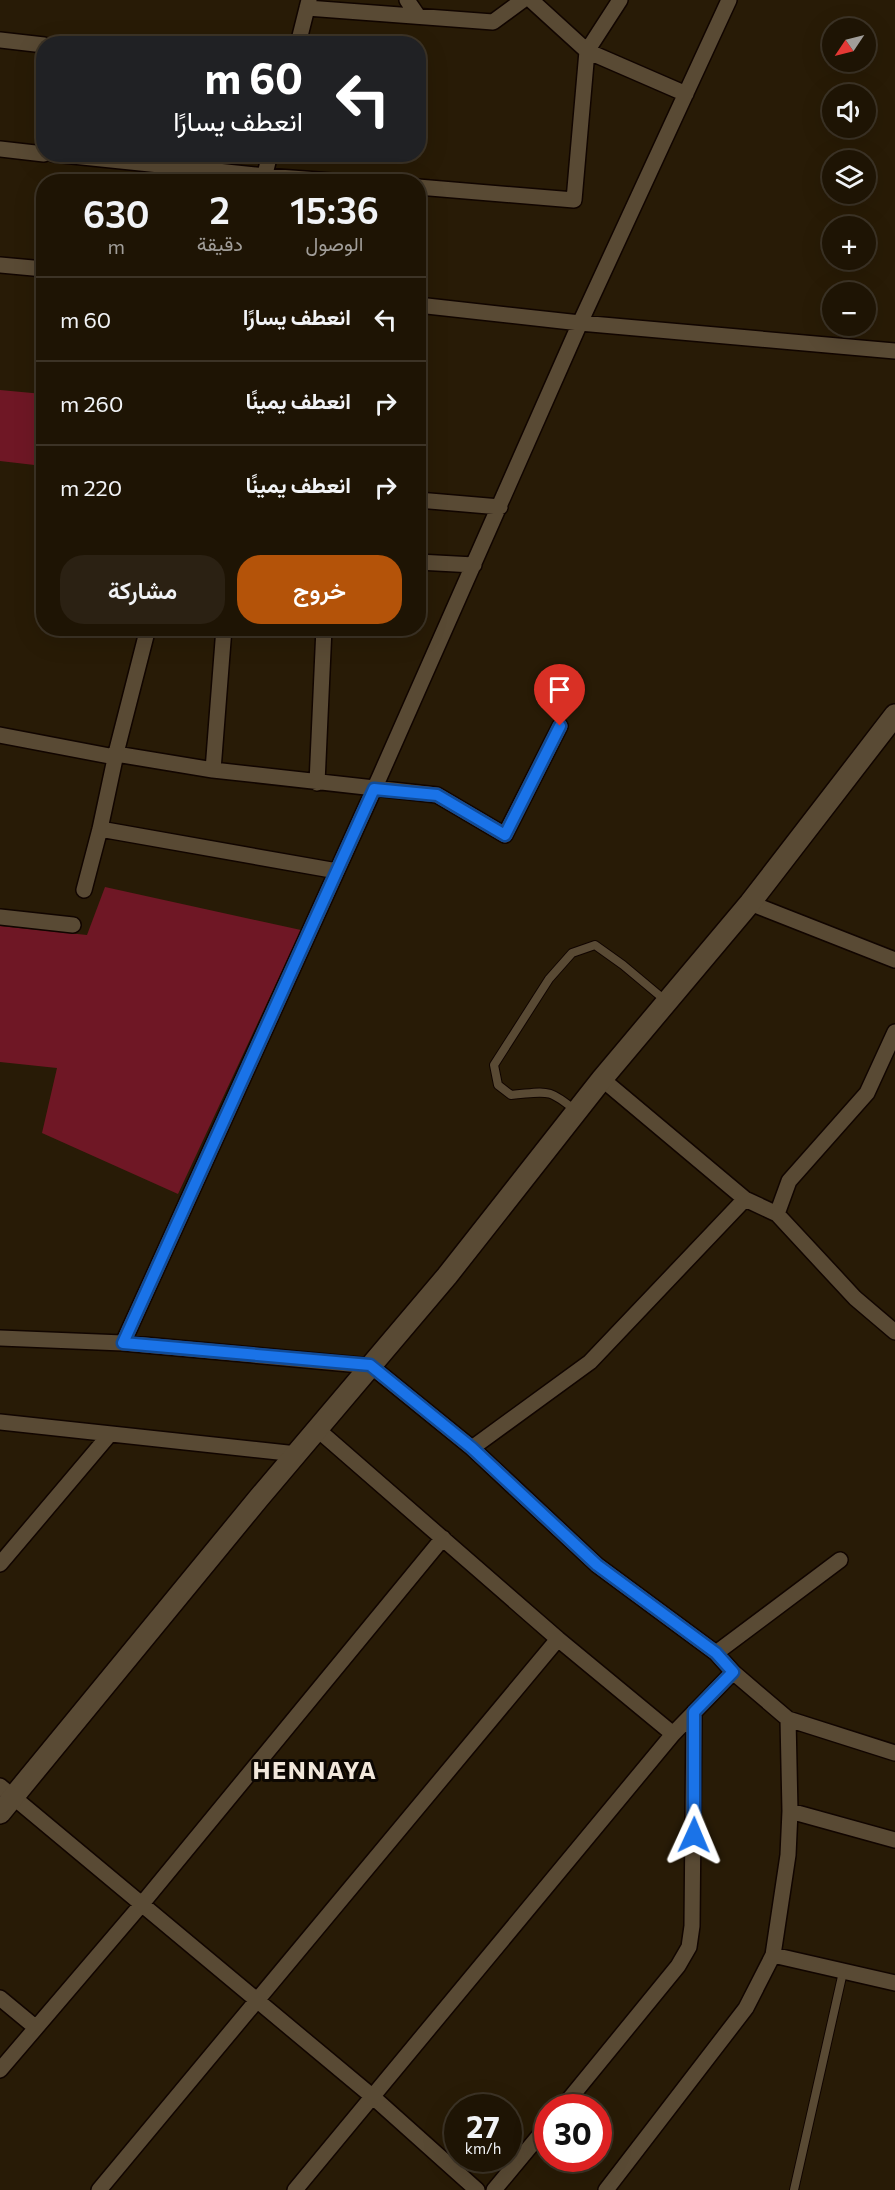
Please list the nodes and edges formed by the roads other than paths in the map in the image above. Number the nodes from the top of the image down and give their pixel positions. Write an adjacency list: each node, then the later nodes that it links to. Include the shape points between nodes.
1 (407, 0): 7 (street)
2 (523, 0): 7 (street, via 494,22)
3 (531, 0): 11 (street)
4 (620, 0): 11 (street)
5 (729, 0): 12 (street)
6 (308, 4): 7 (street); 8 (street)
7 (418, 16)
8 (300, 36)
9 (0, 40): 10 (street)
10 (36, 44)
11 (587, 51): 12 (street); 17 (street, via 574,201)
12 (686, 94): 21 (street)
13 (0, 149): 14 (street)
14 (36, 153)
15 (120, 162): 16 (street)
16 (222, 174)
17 (426, 188)
18 (0, 265): 19 (street)
19 (36, 268)
20 (426, 306): 21 (street)
21 (580, 323): 22 (street); 24 (street)
22 (895, 351)
23 (426, 501): 24 (street)
24 (500, 507): 26 (street)
25 (426, 562): 26 (street)
26 (474, 565): 36 (street)
27 (146, 636): 33 (street)
28 (223, 636): 34 (street)
29 (324, 636): 35 (street)
30 (895, 715): 40 (main road)
31 (560, 726): 36 (street, via 505,835 437,795)
32 (0, 735): 33 (street)
33 (116, 756): 34 (street); 37 (street)
34 (213, 770): 35 (street)
35 (317, 783): 36 (street)
36 (374, 789): 38 (street)
37 (100, 829): 38 (street); 39 (street)
38 (337, 871): 52 (street)
39 (84, 890)
40 (750, 903): 43 (street); 44 (main road)
41 (0, 917): 42 (street)
42 (73, 924)
43 (895, 960)
44 (667, 1002): 46 (main road); 47 (lane, via 595,945 572,952 549,979 494,1065 498,1085 511,1095 548,1092)
45 (895, 1032): 49 (street, via 867,1093 789,1181)
46 (602, 1078): 47 (main road); 48 (street)
47 (576, 1111): 53 (main road, via 447,1276)
48 (745, 1199): 49 (street); 57 (street, via 590,1362)
49 (777, 1214): 50 (street, via 855,1298)
50 (895, 1332)
51 (0, 1338): 52 (street)
52 (123, 1343): 53 (street)
53 (370, 1365): 55 (main road); 57 (street)
54 (0, 1422): 56 (street)
55 (317, 1429): 58 (main road); 59 (street)
56 (110, 1434): 58 (street); 61 (street)
57 (472, 1448): 63 (street, via 597,1565)
58 (297, 1454): 69 (main road)
59 (443, 1538): 62 (street); 72 (street)
60 (840, 1560): 63 (street)
61 (0, 1564)
62 (558, 1639): 67 (street); 77 (street)
63 (716, 1653): 64 (street)
64 (733, 1672): 65 (street); 66 (street)
65 (694, 1712): 67 (street); 80 (street, via 692,1926 688,1947 678,1966)
66 (788, 1719): 68 (street); 70 (street)
67 (673, 1734): 81 (street)
68 (895, 1753)
69 (4, 1799): 72 (street)
70 (790, 1812): 71 (street); 73 (street, via 788,1855)
71 (895, 1840)
72 (141, 1905): 77 (street); 78 (street)
73 (773, 1954): 74 (street); 87 (street, via 746,2008)
74 (843, 1972): 75 (street); 88 (lane)
75 (895, 1983)
76 (0, 1998): 78 (street)
77 (255, 2000): 81 (street); 83 (street)
78 (35, 2027): 79 (street)
79 (0, 2070)
80 (573, 2094)
81 (373, 2097): 84 (street); 85 (street)
82 (534, 2142): 86 (street)
83 (99, 2190)
84 (295, 2190)
85 (477, 2190)
86 (494, 2190)
87 (606, 2190)
88 (794, 2190)

